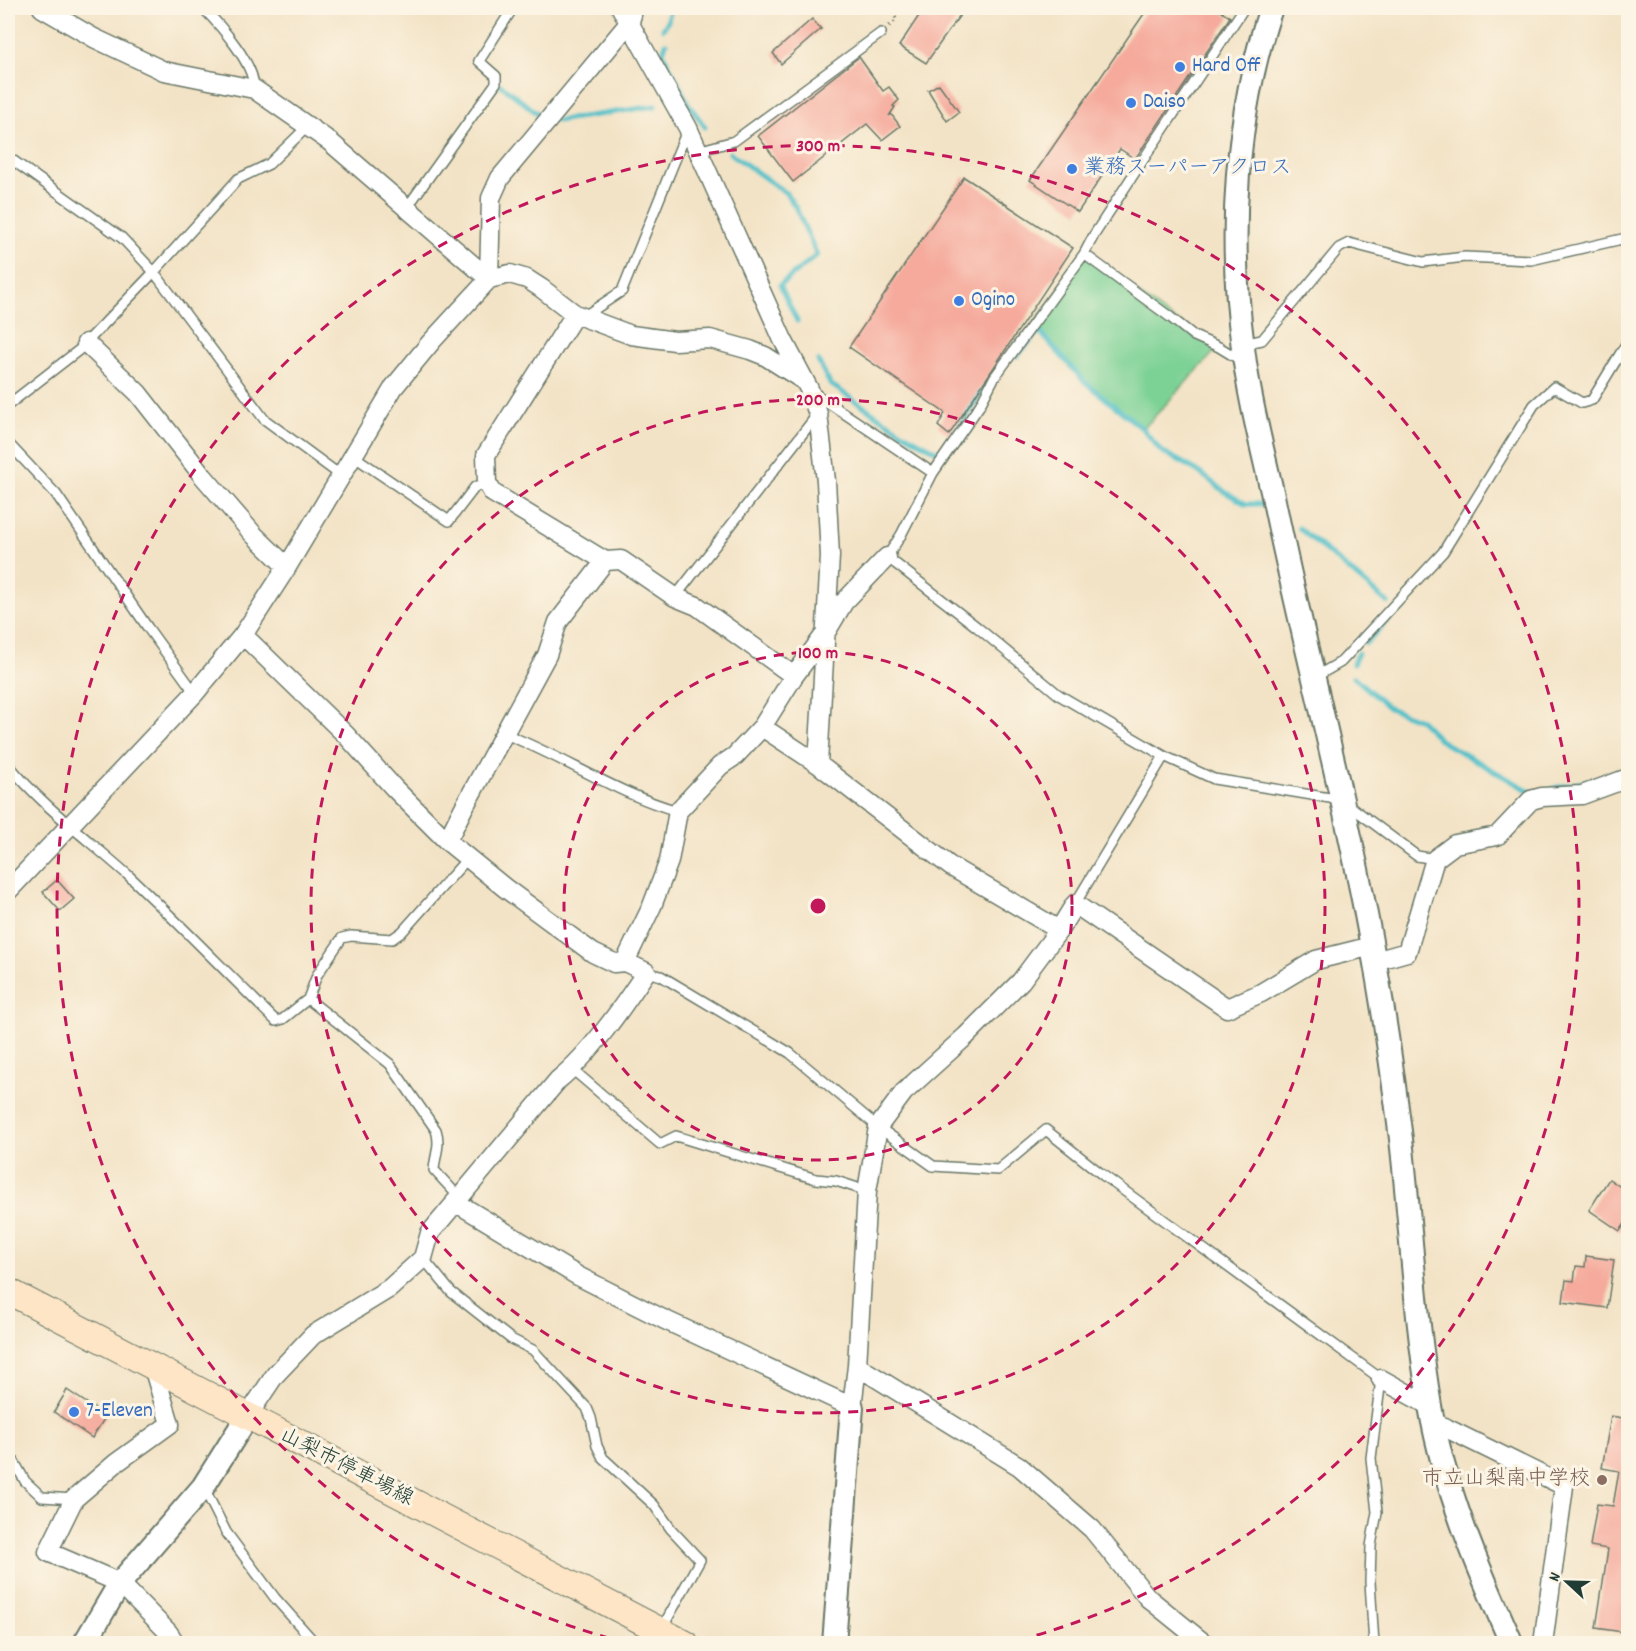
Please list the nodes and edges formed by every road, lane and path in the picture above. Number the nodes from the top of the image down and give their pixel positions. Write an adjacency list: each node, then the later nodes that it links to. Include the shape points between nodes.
1 (42, 8): 9 (street, via 164,71)
2 (203, 8): 9 (lane, via 227,33 254,80)
3 (513, 8): 14 (lane, via 479,61 496,76 496,83)
4 (890, 8): 8 (path, via 897,20)
5 (1244, 8): 16 (lane)
6 (1271, 8): 22 (street, via 1247,97 1236,195)
7 (628, 13): 11 (street); 18 (street, via 500,178 491,198)
8 (880, 33): 12 (lane, via 734,141)
9 (254, 89): 10 (street)
10 (308, 126): 14 (street); 17 (lane, via 269,164 238,179)
11 (688, 129): 12 (street); 19 (lane, via 622,291)
12 (698, 151): 23 (street)
13 (8, 157): 17 (lane, via 122,238)
14 (406, 209): 18 (street)
15 (1629, 242): 22 (lane, via 1622,239 1531,260 1465,257 1424,262 1349,243 1339,248 1262,340)
16 (1084, 254): 22 (lane, via 1194,336); 28 (lane, via 994,378)
17 (154, 272): 21 (lane); 29 (lane, via 264,418)
18 (489, 279): 19 (street, via 510,274 527,279); 27 (street, via 394,387)
19 (579, 315): 23 (street, via 631,335 710,339 750,350); 30 (street, via 486,455)
20 (1629, 341): 38 (lane, via 1592,400 1582,403 1554,387 1534,405 1443,552 1341,662)
21 (86, 343): 24 (lane); 33 (street, via 138,393 210,484)
22 (1243, 353): 38 (street)
23 (806, 384): 25 (street); 28 (lane)
24 (8, 405)
25 (818, 414): 34 (lane); 35 (street, via 830,556)
26 (8, 443): 39 (lane, via 56,494)
27 (352, 455): 29 (street); 30 (lane, via 449,521 475,487)
28 (933, 472): 31 (lane)
29 (340, 475): 33 (street)
30 (487, 483): 32 (street, via 493,493)
31 (887, 557): 35 (street, via 844,602); 42 (lane, via 1059,696)
32 (605, 561): 34 (street, via 621,560); 41 (street, via 558,622 547,655)
33 (287, 567): 36 (street)
34 (675, 597): 37 (street, via 696,606)
35 (825, 634): 37 (street); 44 (street)
36 (243, 635): 39 (street); 49 (street, via 346,735)
37 (794, 676): 40 (street)
38 (1313, 678): 46 (street)
39 (195, 693): 48 (street)
40 (762, 727): 44 (street); 47 (street)
41 (505, 734): 47 (lane, via 656,805); 49 (street)
42 (1164, 756): 46 (lane, via 1214,779); 53 (lane)
43 (8, 764): 48 (lane, via 24,785)
44 (818, 764): 54 (street, via 950,866)
45 (1629, 778): 50 (street, via 1582,795 1531,800 1497,836 1455,844)
46 (1342, 800): 50 (lane, via 1417,856); 55 (street)
47 (678, 811): 56 (street, via 669,861)
48 (68, 825): 52 (street); 58 (lane, via 128,876 276,1021)
49 (447, 842): 51 (street)
50 (1435, 858): 55 (street, via 1407,952)
51 (467, 859): 56 (street, via 593,953 614,963); 58 (lane, via 392,939 342,938 317,975)
52 (8, 889)
53 (1075, 904): 54 (street); 55 (street, via 1227,1008 1316,960)
54 (1059, 930): 60 (street, via 1021,981 904,1092)
55 (1373, 954): 69 (street, via 1401,1138)
56 (625, 963): 57 (street)
57 (646, 972): 59 (street); 60 (lane, via 661,976 790,1053)
58 (308, 999): 62 (lane, via 390,1064 436,1130 440,1142 434,1170)
59 (572, 1069): 61 (lane, via 660,1144 676,1136); 62 (street, via 558,1080)
60 (878, 1127): 61 (street); 67 (lane, via 933,1166 998,1170 1046,1130)
61 (867, 1191): 65 (street)
62 (457, 1200): 63 (street, via 430,1233); 68 (street, via 578,1276)
63 (423, 1258): 70 (street, via 390,1288 313,1335 276,1375); 75 (lane, via 451,1292 511,1339 533,1350 587,1408 603,1458 654,1505 700,1560)
64 (8, 1291): 66 (main road, 山梨市停車場線)
65 (857, 1366): 68 (street); 81 (street, via 1019,1466 1092,1529 1149,1598)
66 (153, 1367): 70 (main road, 山梨市停車場線); 73 (street, via 170,1425)
67 (1381, 1379): 69 (street); 82 (lane, via 1371,1458 1377,1512 1370,1582)
68 (852, 1407): 80 (street)
69 (1432, 1414): 83 (street, via 1461,1519); 84 (street, via 1564,1486)
70 (248, 1417): 72 (street); 75 (main road, 山梨市停車場線)
71 (8, 1451): 73 (lane, via 25,1481 42,1497)
72 (203, 1487): 74 (street); 78 (lane, via 226,1532 275,1598)
73 (74, 1499): 74 (street, via 48,1552)
74 (120, 1583): 76 (street); 77 (street)
75 (661, 1630): 79 (main road, 山梨市停車場線)
76 (85, 1643)
77 (176, 1644)
78 (316, 1644)
79 (686, 1644)
80 (834, 1644)
81 (1205, 1644)
82 (1374, 1644)
83 (1512, 1644)
84 (1544, 1644)

